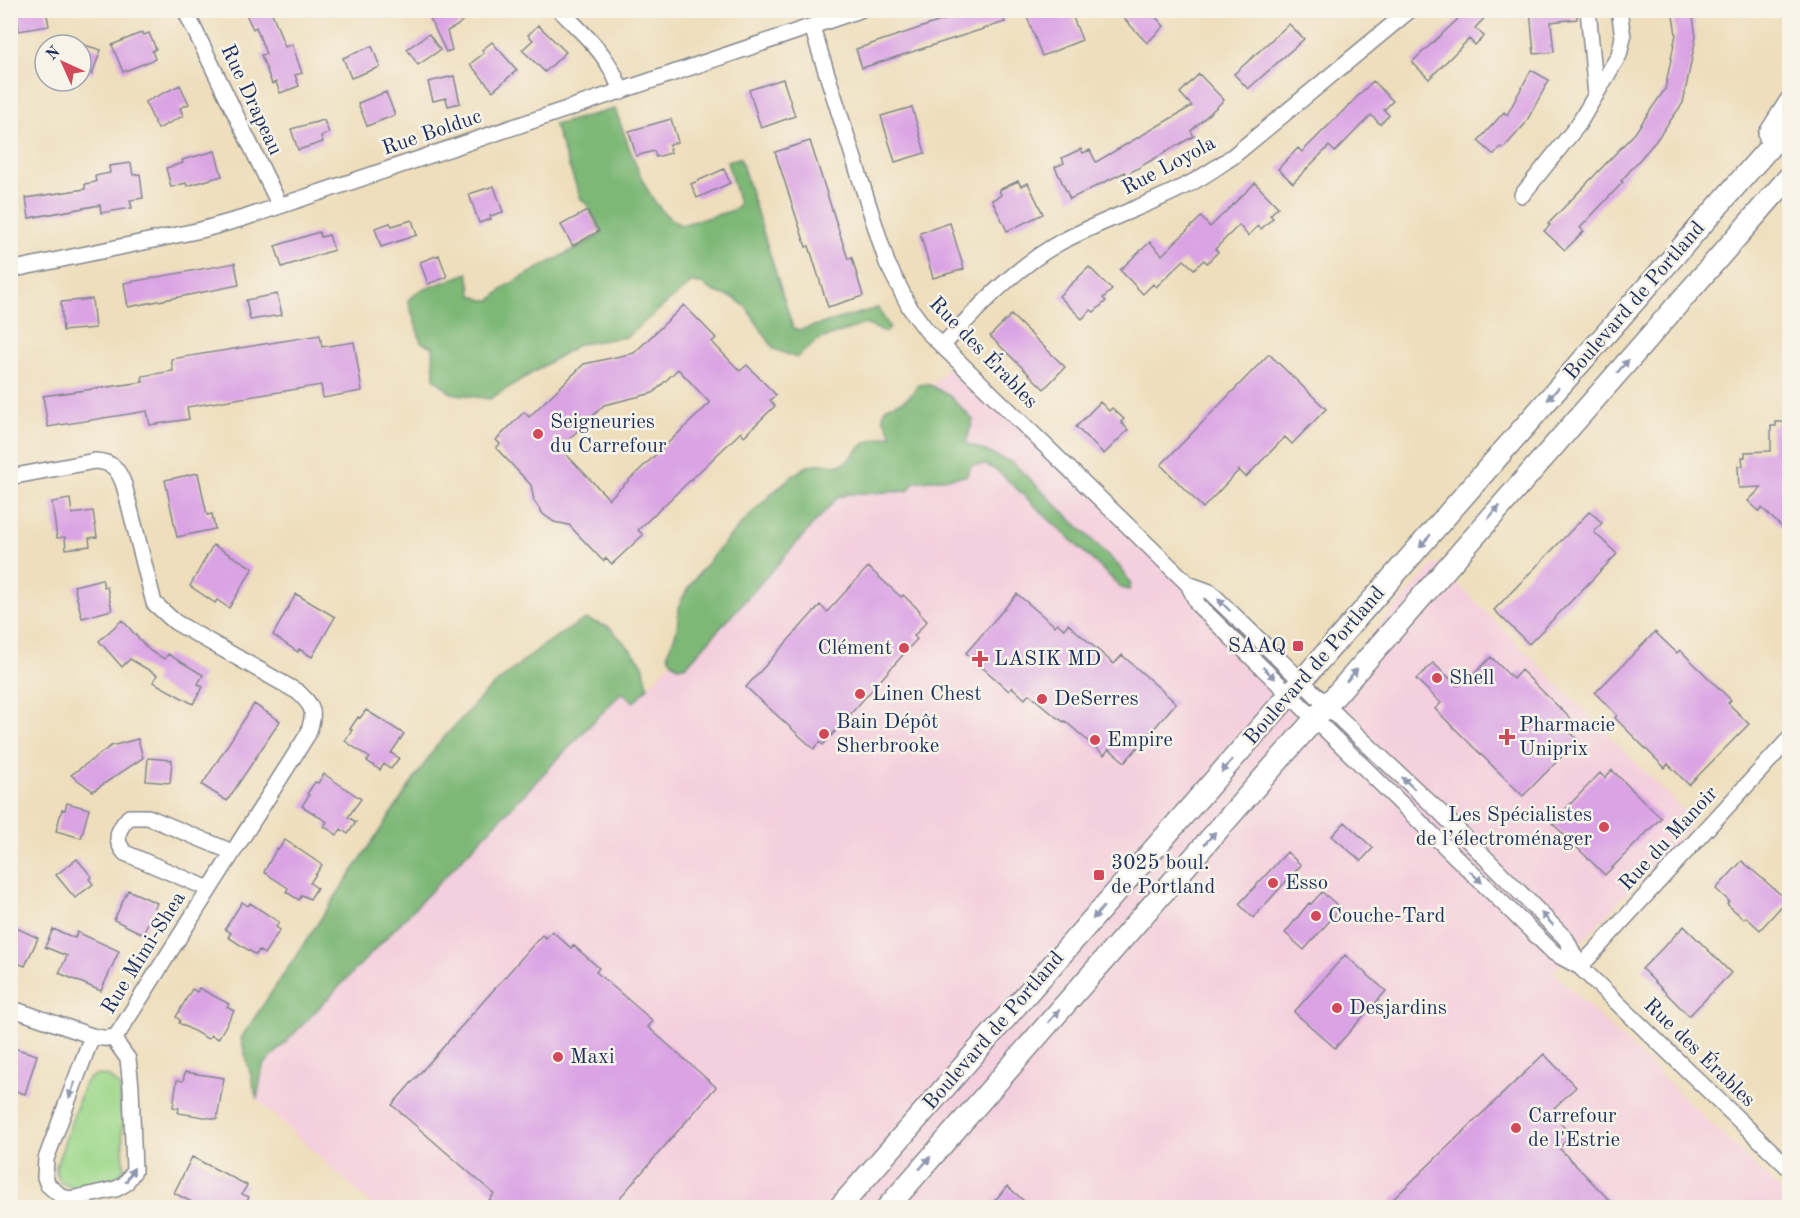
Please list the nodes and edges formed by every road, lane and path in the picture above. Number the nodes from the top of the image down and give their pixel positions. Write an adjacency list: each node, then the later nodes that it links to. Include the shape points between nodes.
1 (185, 10): 15 (street, Rue Drapeau)
2 (560, 10): 8 (street, via 609,61)
3 (860, 10): 7 (street, Rue Bolduc)
4 (1410, 10): 17 (street, Rue Loyola, via 1210,172 1060,243 1030,262)
5 (1588, 10): 9 (street)
6 (1619, 10): 9 (street, via 1623,37 1619,55)
7 (812, 27): 8 (street, Rue Bolduc); 17 (street, Rue des Érables, via 887,263 910,308)
8 (621, 92): 15 (street, Rue Bolduc)
9 (1596, 95): 14 (street, via 1578,125)
10 (1790, 102): 13 (main road)
11 (1790, 124): 13 (main road, Boulevard de Portland)
12 (1790, 176): 20 (main road, Boulevard de Portland, one-way to 12)
13 (1730, 192): 19 (main road, Boulevard de Portland, one-way to 19)
14 (1522, 195)
15 (280, 206): 16 (street, Rue Bolduc, via 201,230)
16 (10, 270)
17 (942, 346): 19 (street, Rue des Érables, via 1188,584 1210,592)
18 (10, 477): 22 (street, Rue Mimi-Shea, via 95,461 114,466 124,485 154,603 175,622 298,692 313,709 308,734)
19 (1296, 688): 20 (street, Rue des Érables); 29 (main road, Boulevard de Portland, one-way to 29)
20 (1320, 712): 24 (street, Rue des Érables, one-way to 24, via 1554,953); 24 (street, Rue des Érables, one-way to 20, via 1566,939 1440,812); 30 (main road, Boulevard de Portland, one-way to 20)
21 (1790, 738): 24 (street, Rue du Manoir)
22 (232, 852): 23 (street, Rue Mimi-Shea); 23 (street, Rue Mimi-Shea, via 148,817 129,816 122,824 118,845 125,853)
23 (209, 889): 27 (street, Rue Mimi-Shea)
24 (1580, 967): 28 (street, Rue des Érables)
25 (10, 1008): 26 (street, Rue Mimi-Shea)
26 (92, 1036): 27 (street, Rue Mimi-Shea); 27 (street, Rue Mimi-Shea, one-way to 27, via 44,1169 48,1185 71,1199 116,1189 134,1171 128,1059)
27 (113, 1038)
28 (1790, 1169)
29 (839, 1208)
30 (887, 1208)

